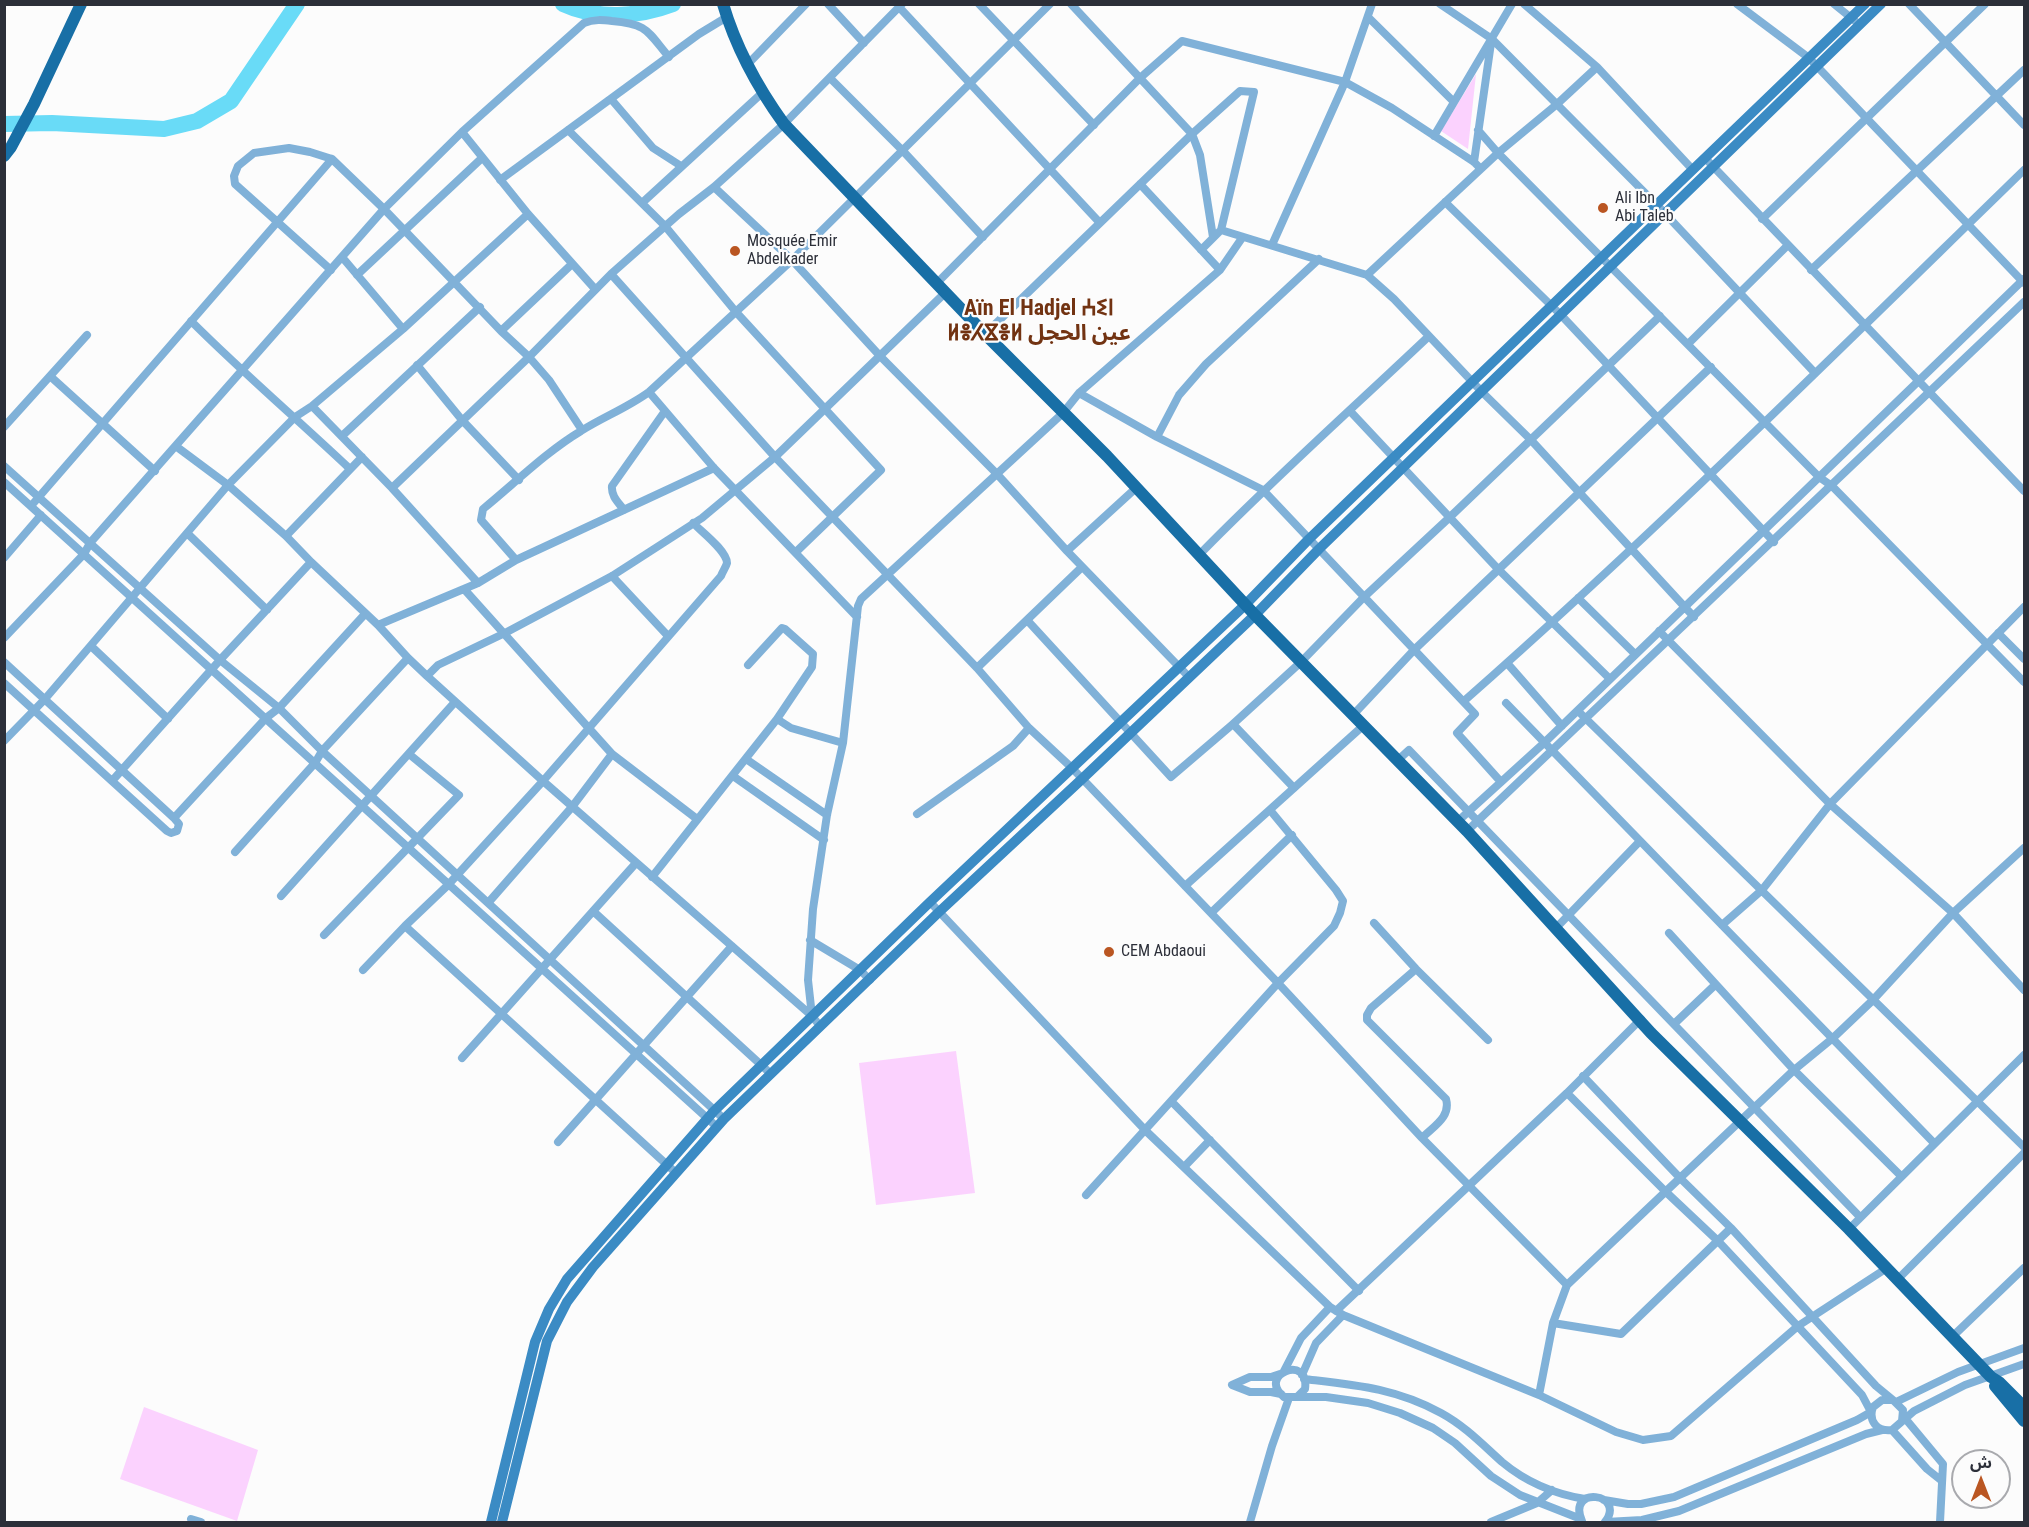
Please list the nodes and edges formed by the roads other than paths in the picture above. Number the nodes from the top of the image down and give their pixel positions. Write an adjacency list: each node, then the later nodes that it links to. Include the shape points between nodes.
1 (81, 4): 49 (main road)
2 (806, 4): 27 (street)
3 (828, 4): 23 (street)
4 (979, 4): 22 (street)
5 (1050, 4): 22 (street)
6 (1071, 4): 31 (street)
7 (1372, 4): 19 (street)
8 (1440, 4): 21 (street)
9 (1512, 4): 21 (street)
10 (1524, 4): 28 (street)
11 (1737, 4): 26 (street)
12 (1834, 4): 20 (street)
13 (1865, 4): 20 (main road)
14 (1881, 4): 20 (main road)
15 (1909, 4): 24 (street)
16 (1985, 4): 24 (street)
17 (900, 6): 23 (street); 33 (street)
18 (725, 11): 25 (street); 27 (main road)
19 (1368, 16): 32 (street); 37 (street)
20 (1856, 21): 26 (main road)
21 (1492, 39): 37 (street); 38 (street); 44 (street)
22 (1013, 41): 33 (street); 41 (street)
23 (864, 43): 30 (street)
24 (1946, 43): 35 (street); 39 (street)
25 (669, 57): 36 (street); 45 (street, via 639,25 588,21)
26 (1813, 63): 39 (street); 52 (main road); 56 (main road)
27 (747, 65): 34 (main road)
28 (1597, 67): 38 (street); 59 (street)
29 (2025, 70): 35 (street)
30 (830, 78): 40 (street); 48 (street)
31 (1140, 78): 32 (street, via 1182,41); 41 (street); 46 (street)
32 (1345, 82): 47 (street); 82 (street)
33 (972, 83): 48 (street); 58 (street)
34 (762, 93): 40 (main road); 55 (street)
35 (1997, 96): 42 (street); 60 (street)
36 (612, 99): 43 (street); 55 (street, via 653,148)
37 (1454, 102): 47 (street)
38 (1556, 105): 50 (street); 68 (street)
39 (1866, 119): 60 (street); 72 (street)
40 (784, 124): 64 (street); 65 (main road)
41 (1094, 124): 58 (street)
42 (2025, 124)
43 (568, 130): 62 (street); 67 (street)
44 (1478, 130): 50 (street); 54 (street)
45 (462, 132): 51 (street); 69 (street)
46 (1192, 134): 63 (street); 78 (street, via 1240,91 1254,92); 80 (street, via 1200,155)
47 (1434, 136): 54 (street)
48 (903, 151): 65 (street); 79 (street)
49 (8, 152)
50 (1498, 153): 57 (street); 85 (street)
51 (482, 158): 62 (street); 77 (street)
52 (1705, 158): 56 (street); 59 (main road)
53 (332, 159): 69 (street); 73 (street); 73 (street, via 289,148 254,153 238,166 235,184)
54 (1474, 162): 57 (street)
55 (681, 166): 67 (street)
56 (1713, 167): 71 (main road); 72 (street)
57 (1481, 169): 66 (street)
58 (1050, 170): 74 (street); 79 (street)
59 (1693, 170): 68 (main road)
60 (1917, 170): 75 (street); 93 (street)
61 (2025, 170): 75 (street)
62 (500, 180): 70 (street)
63 (1140, 184): 74 (street); 84 (street)
64 (714, 187): 76 (street); 88 (street)
65 (855, 198): 88 (street); 99 (main road)
66 (1445, 202): 96 (street); 103 (street)
67 (642, 204): 76 (street)
68 (1657, 205): 71 (street); 85 (main road)
69 (384, 209): 77 (street); 86 (street)
70 (528, 214): 89 (street); 98 (street)
71 (1665, 214): 90 (main road); 101 (street)
72 (1762, 219): 83 (street)
73 (277, 222): 91 (street); 108 (street)
74 (1100, 223): 112 (street)
75 (1969, 224): 97 (street); 109 (street)
76 (665, 226): 94 (street); 105 (street)
77 (404, 230): 95 (street); 98 (street)
78 (1221, 230): 80 (street); 81 (street)
79 (983, 237): 99 (street)
80 (1213, 237): 84 (street)
81 (1242, 237): 82 (street); 92 (street)
82 (1272, 245): 87 (street)
83 (1788, 245): 93 (street); 101 (street)
84 (1201, 250): 92 (street)
85 (1602, 256): 90 (street); 103 (main road)
86 (342, 258): 91 (street); 95 (street)
87 (1319, 259): 96 (street); 144 (street, via 1206,364 1179,395)
88 (792, 260): 105 (street); 116 (street)
89 (573, 264): 100 (street); 111 (street)
90 (1611, 266): 106 (main road); 107 (street)
91 (331, 270): 122 (street)
92 (1220, 270): 129 (street)
93 (1811, 270): 109 (street)
94 (611, 274): 100 (street); 118 (street)
95 (357, 275): 110 (street)
96 (1367, 275): 114 (street)
97 (2024, 281): 126 (street)
98 (454, 282): 104 (street); 110 (street)
99 (942, 288): 112 (main road); 116 (street)
100 (595, 289): 117 (street)
101 (1740, 293): 115 (street); 123 (street)
102 (2025, 302): 130 (street)
103 (1551, 306): 106 (street); 125 (main road)
104 (480, 307): 111 (street); 119 (street)
105 (736, 312): 118 (street); 132 (street)
106 (1561, 315): 120 (street); 128 (main road)
107 (1660, 316): 115 (street); 120 (street)
108 (191, 321): 122 (street); 140 (street)
109 (1864, 326): 123 (street); 126 (street)
110 (403, 329): 131 (street)
111 (501, 331): 117 (street)
112 (985, 334): 135 (main road)
113 (87, 335): 124 (street)
114 (1429, 336): 125 (street); 134 (street)
115 (1688, 344): 121 (street)
116 (880, 356): 132 (street); 155 (street)
117 (529, 357): 138 (street); 142 (street)
118 (686, 359): 127 (street); 148 (street)
119 (417, 365): 138 (street); 143 (street)
120 (1608, 366): 137 (street); 145 (street)
121 (1711, 367): 137 (street); 139 (street)
122 (241, 371): 136 (street); 146 (street)
123 (1815, 374): 139 (street)
124 (50, 376): 140 (street); 141 (street)
125 (1472, 382): 128 (street); 149 (main road)
126 (1918, 382): 130 (street); 157 (street)
127 (649, 392): 133 (street); 142 (street)
128 (1482, 392): 145 (street); 153 (main road)
129 (1079, 393): 135 (street); 144 (street)
130 (1929, 393): 161 (street); 166 (street)
131 (312, 406): 136 (street); 143 (street)
132 (824, 408): 148 (street); 172 (street, via 880,470)
133 (665, 411): 151 (street); 170 (street, via 612,486 611,491)
134 (1350, 411): 149 (street); 165 (street)
135 (1063, 413): 155 (street); 163 (main road)
136 (295, 417): 152 (street); 160 (street)
137 (1658, 418): 156 (street); 167 (street)
138 (462, 420): 158 (street); 162 (street)
139 (1765, 422): 156 (street); 157 (street)
140 (103, 424): 154 (street); 168 (street)
141 (4, 427)
142 (582, 430): 158 (street)
143 (342, 436): 147 (street)
144 (1157, 437): 165 (street)
145 (1531, 440): 167 (street); 173 (street)
146 (177, 447): 154 (street); 160 (street)
147 (362, 457): 152 (street); 162 (street)
148 (774, 457): 164 (street); 172 (street)
149 (1394, 458): 153 (street); 178 (main road)
150 (4, 466): 168 (street)
151 (714, 468): 164 (street); 170 (street)
152 (350, 469): 177 (street)
153 (1404, 469): 173 (street); 182 (main road)
154 (156, 471): 180 (street)
155 (997, 474): 183 (street); 192 (street)
156 (1710, 474): 175 (street); 181 (street)
157 (1819, 477): 161 (street); 175 (street)
158 (519, 480): 188 (street, via 483,509 481,515 484,525)
159 (4, 482): 169 (street)
160 (228, 485): 176 (street); 177 (street)
161 (1832, 486): 179 (street); 217 (street)
162 (392, 488): 194 (street)
163 (1136, 488): 183 (street); 186 (main road)
164 (736, 489): 174 (street); 184 (street)
165 (1263, 490): 178 (street); 186 (street)
166 (2025, 491)
167 (1580, 492): 181 (street); 191 (street)
168 (39, 497): 169 (street); 180 (street)
169 (31, 506): 171 (street)
170 (624, 510): 188 (street)
171 (41, 515): 185 (street); 187 (street)
172 (830, 516): 184 (street); 192 (street)
173 (1450, 517): 191 (street); 197 (street)
174 (693, 523): 193 (street); 214 (street, via 724,552 726,566)
175 (1763, 531): 179 (street); 201 (street)
176 (187, 533): 195 (street); 203 (street)
177 (286, 536): 189 (street)
178 (1309, 539): 182 (street); 200 (main road)
179 (1774, 542): 207 (street)
180 (90, 543): 185 (street); 195 (street)
181 (1631, 548): 199 (street); 201 (street)
182 (1319, 549): 197 (street); 205 (main road)
183 (1067, 551): 190 (street)
184 (796, 552): 206 (street)
185 (84, 554): 198 (street); 215 (street)
186 (1199, 555): 200 (main road)
187 (4, 558)
188 (516, 560): 194 (street)
189 (311, 562): 203 (street); 204 (street)
190 (1082, 567): 208 (street); 228 (street)
191 (1498, 569): 209 (street); 219 (street)
192 (888, 575): 206 (street, via 861,599); 229 (street)
193 (612, 576): 212 (street); 214 (street)
194 (478, 582): 196 (street)
195 (140, 588): 198 (street); 222 (street)
196 (464, 589): 210 (street); 212 (street)
197 (1364, 597): 219 (street); 224 (street)
198 (132, 598): 218 (street); 230 (street)
199 (1578, 598): 209 (street); 220 (street)
200 (1246, 604): 205 (main road); 228 (main road)
201 (1684, 606): 207 (street); 211 (street)
202 (2025, 607): 213 (street)
203 (267, 610): 222 (street)
204 (364, 614): 210 (street); 240 (street)
205 (1255, 615): 224 (main road); 232 (main road)
206 (857, 617): 256 (street)
207 (1694, 617): 216 (street)
208 (1027, 620): 229 (street); 248 (street)
209 (1552, 623): 226 (street); 233 (street)
210 (378, 625): 221 (street)
211 (1659, 631): 216 (street); 220 (street)
212 (505, 633): 231 (street, via 438,665); 252 (street)
213 (1998, 633): 217 (street); 223 (street)
214 (668, 636): 252 (street)
215 (4, 638)
216 (1668, 642): 247 (street); 274 (street)
217 (1986, 644): 234 (street); 274 (street)
218 (91, 646): 236 (street); 245 (street)
219 (1414, 650): 237 (street); 243 (street)
220 (1635, 654): 233 (street)
221 (408, 658): 231 (street); 258 (street)
222 (220, 660): 230 (street); 240 (street)
223 (2025, 660)
224 (1301, 662): 243 (main road); 249 (street)
225 (4, 663): 236 (street)
226 (1507, 663): 237 (street); 251 (street)
227 (748, 665): 246 (street, via 782,628 813,654 812,667)
228 (1179, 667): 232 (street); 248 (main road)
229 (976, 668): 253 (street)
230 (212, 670): 244 (street); 245 (street)
231 (427, 676): 238 (street)
232 (1189, 677): 254 (main road)
233 (1610, 679): 242 (street)
234 (2025, 682)
235 (4, 683): 241 (street)
236 (45, 699): 241 (street); 266 (street)
237 (1464, 701): 271 (street, via 1475,714 1457,733)
238 (455, 702): 260 (street); 270 (street)
239 (1506, 703): 257 (street)
240 (279, 708): 244 (street); 258 (street)
241 (34, 710): 255 (street); 269 (street)
242 (1578, 711): 247 (street); 251 (street)
243 (1353, 715): 250 (main road)
244 (266, 718): 264 (street); 281 (street)
245 (168, 719): 266 (street)
246 (777, 719): 256 (street, via 791,728); 262 (street)
247 (1586, 719): 259 (street); 298 (street)
248 (1121, 721): 254 (street); 265 (main road)
249 (1233, 724): 254 (street, via 1171,777); 272 (street)
250 (1364, 725): 263 (main road); 272 (street)
251 (1562, 726): 257 (street)
252 (589, 728): 261 (street); 270 (street)
253 (1029, 728): 265 (street); 280 (street, via 1013,746)
254 (1130, 733): 268 (main road)
255 (4, 741)
256 (843, 743): 279 (street)
257 (1544, 743): 259 (street); 271 (street)
258 (322, 751): 264 (street); 273 (street)
259 (1552, 752): 283 (street); 289 (street)
260 (409, 754): 273 (street); 287 (street, via 459,795)
261 (612, 754): 276 (street); 282 (street)
262 (746, 759): 267 (street); 279 (street)
263 (1398, 760): 278 (street, via 1409,750); 284 (main road)
264 (315, 763): 275 (street); 292 (street)
265 (1072, 768): 268 (street); 300 (main road)
266 (122, 770): 269 (street); 281 (street)
267 (733, 776): 282 (street); 288 (street)
268 (1082, 779): 297 (street); 303 (main road)
269 (112, 781): 281 (street, via 171,833 179,827)
270 (543, 781): 276 (street); 294 (street)
271 (1501, 782): 278 (street)
272 (1294, 788): 277 (street)
273 (371, 796): 275 (street); 287 (street)
274 (1830, 804): 298 (street); 305 (street)
275 (362, 807): 290 (street); 299 (street)
276 (572, 807): 293 (street); 301 (street)
277 (1270, 810): 286 (street); 297 (street)
278 (1469, 811): 283 (street); 284 (street)
279 (827, 814): 288 (street)
280 (917, 814)
281 (174, 818)
282 (697, 819): 295 (street)
283 (1478, 820): 285 (street); 306 (street)
284 (1457, 822): 285 (main road)
285 (1467, 831): 310 (main road)
286 (1292, 835): 304 (street); 321 (street, via 1343,901 1334,926)
287 (417, 838): 290 (street); 294 (street)
288 (824, 840): 313 (street)
289 (1640, 842): 306 (street); 308 (street)
290 (409, 847): 296 (street); 312 (street)
291 (2025, 848): 305 (street)
292 (235, 852)
293 (636, 863): 295 (street); 302 (street)
294 (457, 875): 296 (street); 301 (street)
295 (652, 877): 314 (street)
296 (448, 885): 309 (street); 316 (street)
297 (1185, 886): 304 (street)
298 (1762, 890): 308 (street); 325 (street)
299 (281, 897)
300 (930, 902): 303 (street); 319 (main road)
301 (488, 903): 315 (street)
302 (593, 911): 315 (street); 324 (street)
303 (939, 912): 320 (main road); 349 (street)
304 (1211, 913): 321 (street)
305 (1953, 913): 323 (street); 325 (street)
306 (1568, 916): 310 (street); 329 (street)
307 (1374, 923): 317 (street)
308 (1722, 925): 331 (street)
309 (405, 926): 318 (street); 326 (street)
310 (1556, 928): 328 (main road)
311 (1669, 933): 322 (street)
312 (324, 935)
313 (810, 940): 319 (street); 327 (street, via 808,980)
314 (732, 946): 324 (street); 327 (street)
315 (549, 960): 316 (street); 333 (street)
316 (542, 968): 326 (street); 334 (street)
317 (1416, 969): 332 (street); 350 (street, via 1371,1008 1367,1020 1446,1099 1446,1116)
318 (363, 970)
319 (860, 970): 320 (street); 327 (main road)
320 (870, 980): 330 (main road)
321 (1278, 983): 344 (street); 350 (street)
322 (1715, 984): 329 (street); 338 (street)
323 (2025, 990)
324 (687, 998): 333 (street); 337 (street)
325 (1873, 1000): 331 (street); 343 (street)
326 (502, 1013): 336 (street); 342 (street)
327 (812, 1016): 330 (street); 337 (main road)
328 (1641, 1019): 340 (street); 347 (main road)
329 (1674, 1024): 345 (street)
330 (820, 1026): 339 (main road)
331 (1833, 1038): 338 (street); 353 (street)
332 (1488, 1040)
333 (643, 1046): 334 (street); 346 (street)
334 (636, 1054): 342 (street); 346 (street)
335 (2025, 1055): 343 (street)
336 (462, 1058)
337 (761, 1065): 339 (street); 346 (main road)
338 (1794, 1070): 345 (street); 359 (street)
339 (771, 1074): 348 (main road)
340 (1583, 1076): 341 (street); 360 (street)
341 (1568, 1093): 361 (street); 362 (street)
342 (596, 1099): 352 (street); 356 (street)
343 (1978, 1100): 353 (street); 354 (street)
344 (1172, 1102): 349 (street); 351 (street)
345 (1754, 1107): 347 (street); 364 (street)
346 (711, 1115): 348 (street); 356 (main road)
347 (1741, 1121): 360 (street); 366 (main road)
348 (720, 1123): 358 (main road)
349 (1146, 1131): 357 (street); 363 (street)
350 (1422, 1138): 361 (street)
351 (1210, 1140): 357 (street); 372 (street)
352 (558, 1142)
353 (1934, 1143): 359 (street)
354 (2025, 1147)
355 (2025, 1153): 370 (street)
356 (667, 1164): 358 (street); 403 (main road, via 567,1279 549,1309 535,1342)
357 (1184, 1167): 373 (street)
358 (676, 1173): 404 (main road, via 593,1267 567,1302 547,1341)
359 (1901, 1176): 364 (street)
360 (1680, 1178): 362 (street); 365 (street)
361 (1470, 1186): 371 (street); 372 (street)
362 (1666, 1192): 367 (street); 371 (street)
363 (1086, 1195)
364 (1860, 1217): 366 (street)
365 (1731, 1228): 367 (street); 374 (street)
366 (1849, 1229): 368 (main road)
367 (1718, 1240): 375 (street, via 1621,1334); 376 (street)
368 (1887, 1268): 370 (main road); 374 (street)
369 (2025, 1268): 377 (street)
370 (1897, 1280): 377 (main road)
371 (1567, 1285): 375 (street)
372 (1359, 1291): 373 (street)
373 (1336, 1311): 381 (street, via 1300,1338); 382 (street, via 1316,1342); 385 (street)
374 (1813, 1318): 376 (street); 388 (street)
375 (1553, 1323): 385 (street)
376 (1798, 1326): 385 (street, via 1671,1436 1643,1440 1616,1432); 390 (street, via 1862,1395)
377 (1952, 1337): 379 (main road)
378 (2025, 1348): 379 (street)
379 (1979, 1364): 383 (main road); 388 (street)
380 (2025, 1364): 383 (street)
381 (1282, 1372): 382 (street, via 1294,1370); 384 (street, via 1276,1382); 384 (street, via 1271,1377 1250,1377 1232,1385 1250,1392)
382 (1303, 1377): 386 (street, via 1305,1389); 396 (street, via 1371,1387 1407,1397 1443,1414 1504,1463)
383 (1990, 1377): 389 (main road); 391 (street, via 1965,1385); 392 (main road)
384 (1281, 1394): 387 (street)
385 (1539, 1395)
386 (1298, 1396): 387 (street); 399 (street, via 1368,1403 1400,1413 1433,1428 1491,1476)
387 (1289, 1398): 405 (street)
388 (1894, 1401): 390 (street, via 1882,1400); 391 (street, via 1900,1405)
389 (2025, 1407)
390 (1871, 1412): 393 (street, via 1873,1423); 398 (street, via 1674,1497 1641,1504)
391 (1904, 1418): 394 (street); 395 (street, via 1940,1459)
392 (2025, 1421)
393 (1882, 1430): 394 (street); 407 (street, via 1679,1511 1642,1520)
394 (1892, 1430): 395 (street)
395 (1942, 1481): 408 (street)
396 (1552, 1490): 397 (street); 399 (street)
397 (1585, 1499): 398 (street, via 1595,1496); 401 (street, via 1579,1507)
398 (1604, 1500): 407 (street, via 1610,1513)
399 (1537, 1503): 401 (street); 406 (street)
400 (191, 1519): 402 (street)
401 (1579, 1519)
402 (201, 1522)
403 (491, 1522)
404 (502, 1522)
405 (1250, 1522)
406 (1491, 1522)
407 (1605, 1522)
408 (1940, 1522)

